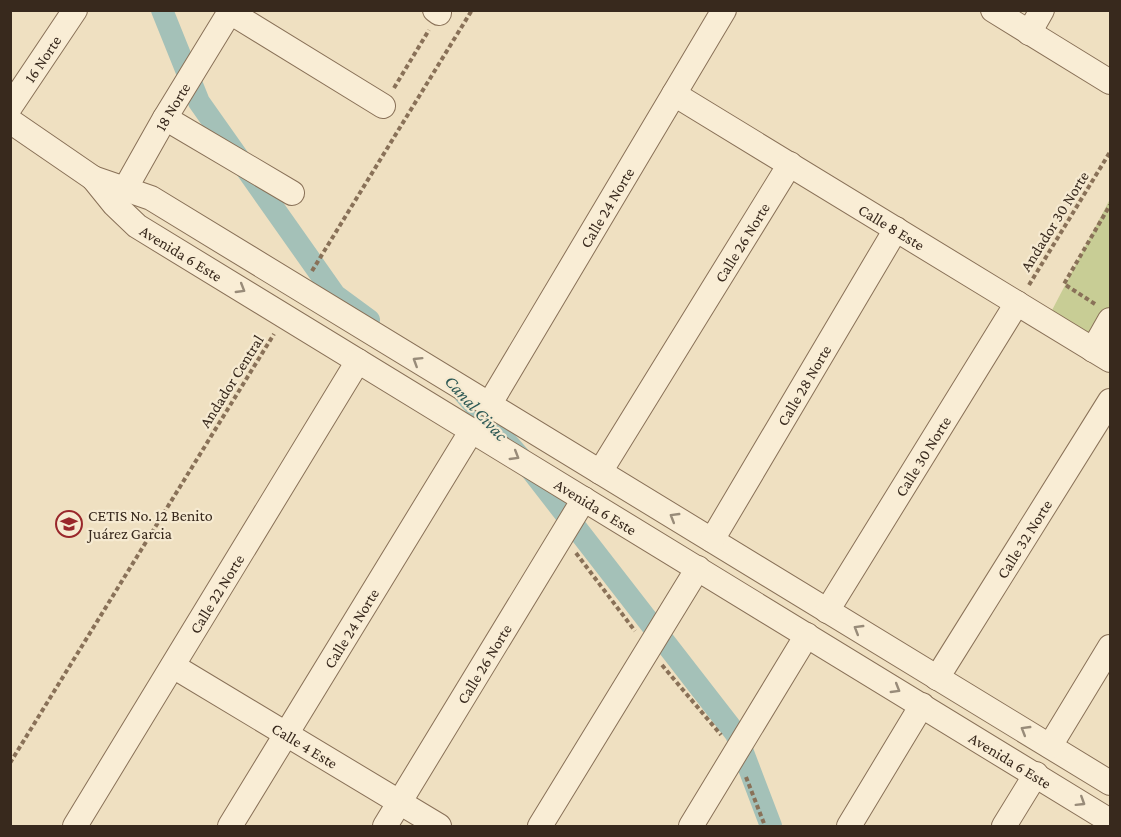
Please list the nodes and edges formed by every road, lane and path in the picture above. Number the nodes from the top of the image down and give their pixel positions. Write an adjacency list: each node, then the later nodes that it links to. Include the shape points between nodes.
1 (75, 10): 12 (street, 16 Norte)
2 (472, 10): 21 (path)
3 (724, 10): 10 (street, Calle 24 Norte)
4 (993, 10): 8 (street)
5 (1042, 10): 8 (street)
6 (230, 11): 11 (street); 13 (street, 18 Norte)
7 (437, 12): 11 (path)
8 (1029, 33): 9 (street)
9 (1110, 82)
10 (674, 94): 16 (street, Calle 8 Este); 30 (street, Calle 24 Norte)
11 (383, 106)
12 (10, 107)
13 (165, 118): 17 (street); 18 (street, 18 Norte)
14 (10, 121): 18 (street, Avenida 6 Este)
15 (1110, 152): 22 (path, Andador 30 Norte)
16 (790, 164): 20 (street, Calle 8 Este); 32 (street, Calle 26 Norte)
17 (292, 193)
18 (119, 197): 21 (street, Avenida 6 Este, via 151,198); 25 (street, Avenida 6 Este, one-way to 25, via 137,226)
19 (1110, 205): 23 (path, via 1064,284)
20 (896, 229): 22 (street, Calle 8 Este); 34 (street, Calle 28 Norte)
21 (301, 290): 24 (street, Avenida 6 Este)
22 (1017, 303): 27 (street, Calle 8 Este); 38 (street, Calle 30 Norte)
23 (1106, 314): 27 (street)
24 (342, 315): 26 (street); 30 (street, Avenida 6 Este, one-way to 24)
25 (285, 316): 26 (street, Avenida 6 Este); 46 (path, Andador Central)
26 (326, 341): 28 (street, Avenida 6 Este)
27 (1102, 355)
28 (358, 361): 31 (street, Avenida 6 Este); 41 (street, Calle 22 Norte)
29 (1110, 401): 42 (street, Calle 32 Norte)
30 (489, 405): 32 (street, Avenida 6 Este)
31 (472, 430): 33 (street, Avenida 6 Este, one-way to 33); 44 (street, Calle 24 Norte)
32 (600, 472): 34 (street, Avenida 6 Este, one-way to 32)
33 (584, 499): 36 (street, Avenida 6 Este); 49 (street, Calle 26 Norte)
34 (712, 540): 35 (street, Avenida 6 Este)
35 (754, 566): 37 (street); 38 (street, Avenida 6 Este)
36 (698, 568): 37 (street, Avenida 6 Este); 55 (street)
37 (742, 594): 39 (street, Avenida 6 Este)
38 (827, 611): 42 (street, Avenida 6 Este, one-way to 38)
39 (807, 635): 43 (street, Avenida 6 Este, one-way to 43); 56 (street)
40 (1110, 647): 45 (street)
41 (173, 666): 44 (street, Calle 4 Este); 51 (street, Calle 22 Norte)
42 (937, 678): 45 (street, Avenida 6 Este, one-way to 42)
43 (922, 705): 47 (street, Avenida 6 Este); 57 (street)
44 (286, 734): 49 (street, Calle 4 Este); 52 (street, Calle 24 Norte)
45 (1050, 746): 48 (street, Avenida 6 Este)
46 (10, 763)
47 (1036, 774): 50 (street, Avenida 6 Este, one-way to 50); 58 (street)
48 (1110, 783)
49 (399, 802): 53 (street, Calle 26 Norte); 54 (street, Calle 4 Este)
50 (1110, 821)
51 (75, 826)
52 (230, 826)
53 (384, 826)
54 (439, 826)
55 (540, 826)
56 (691, 826)
57 (849, 826)
58 (1004, 826)

